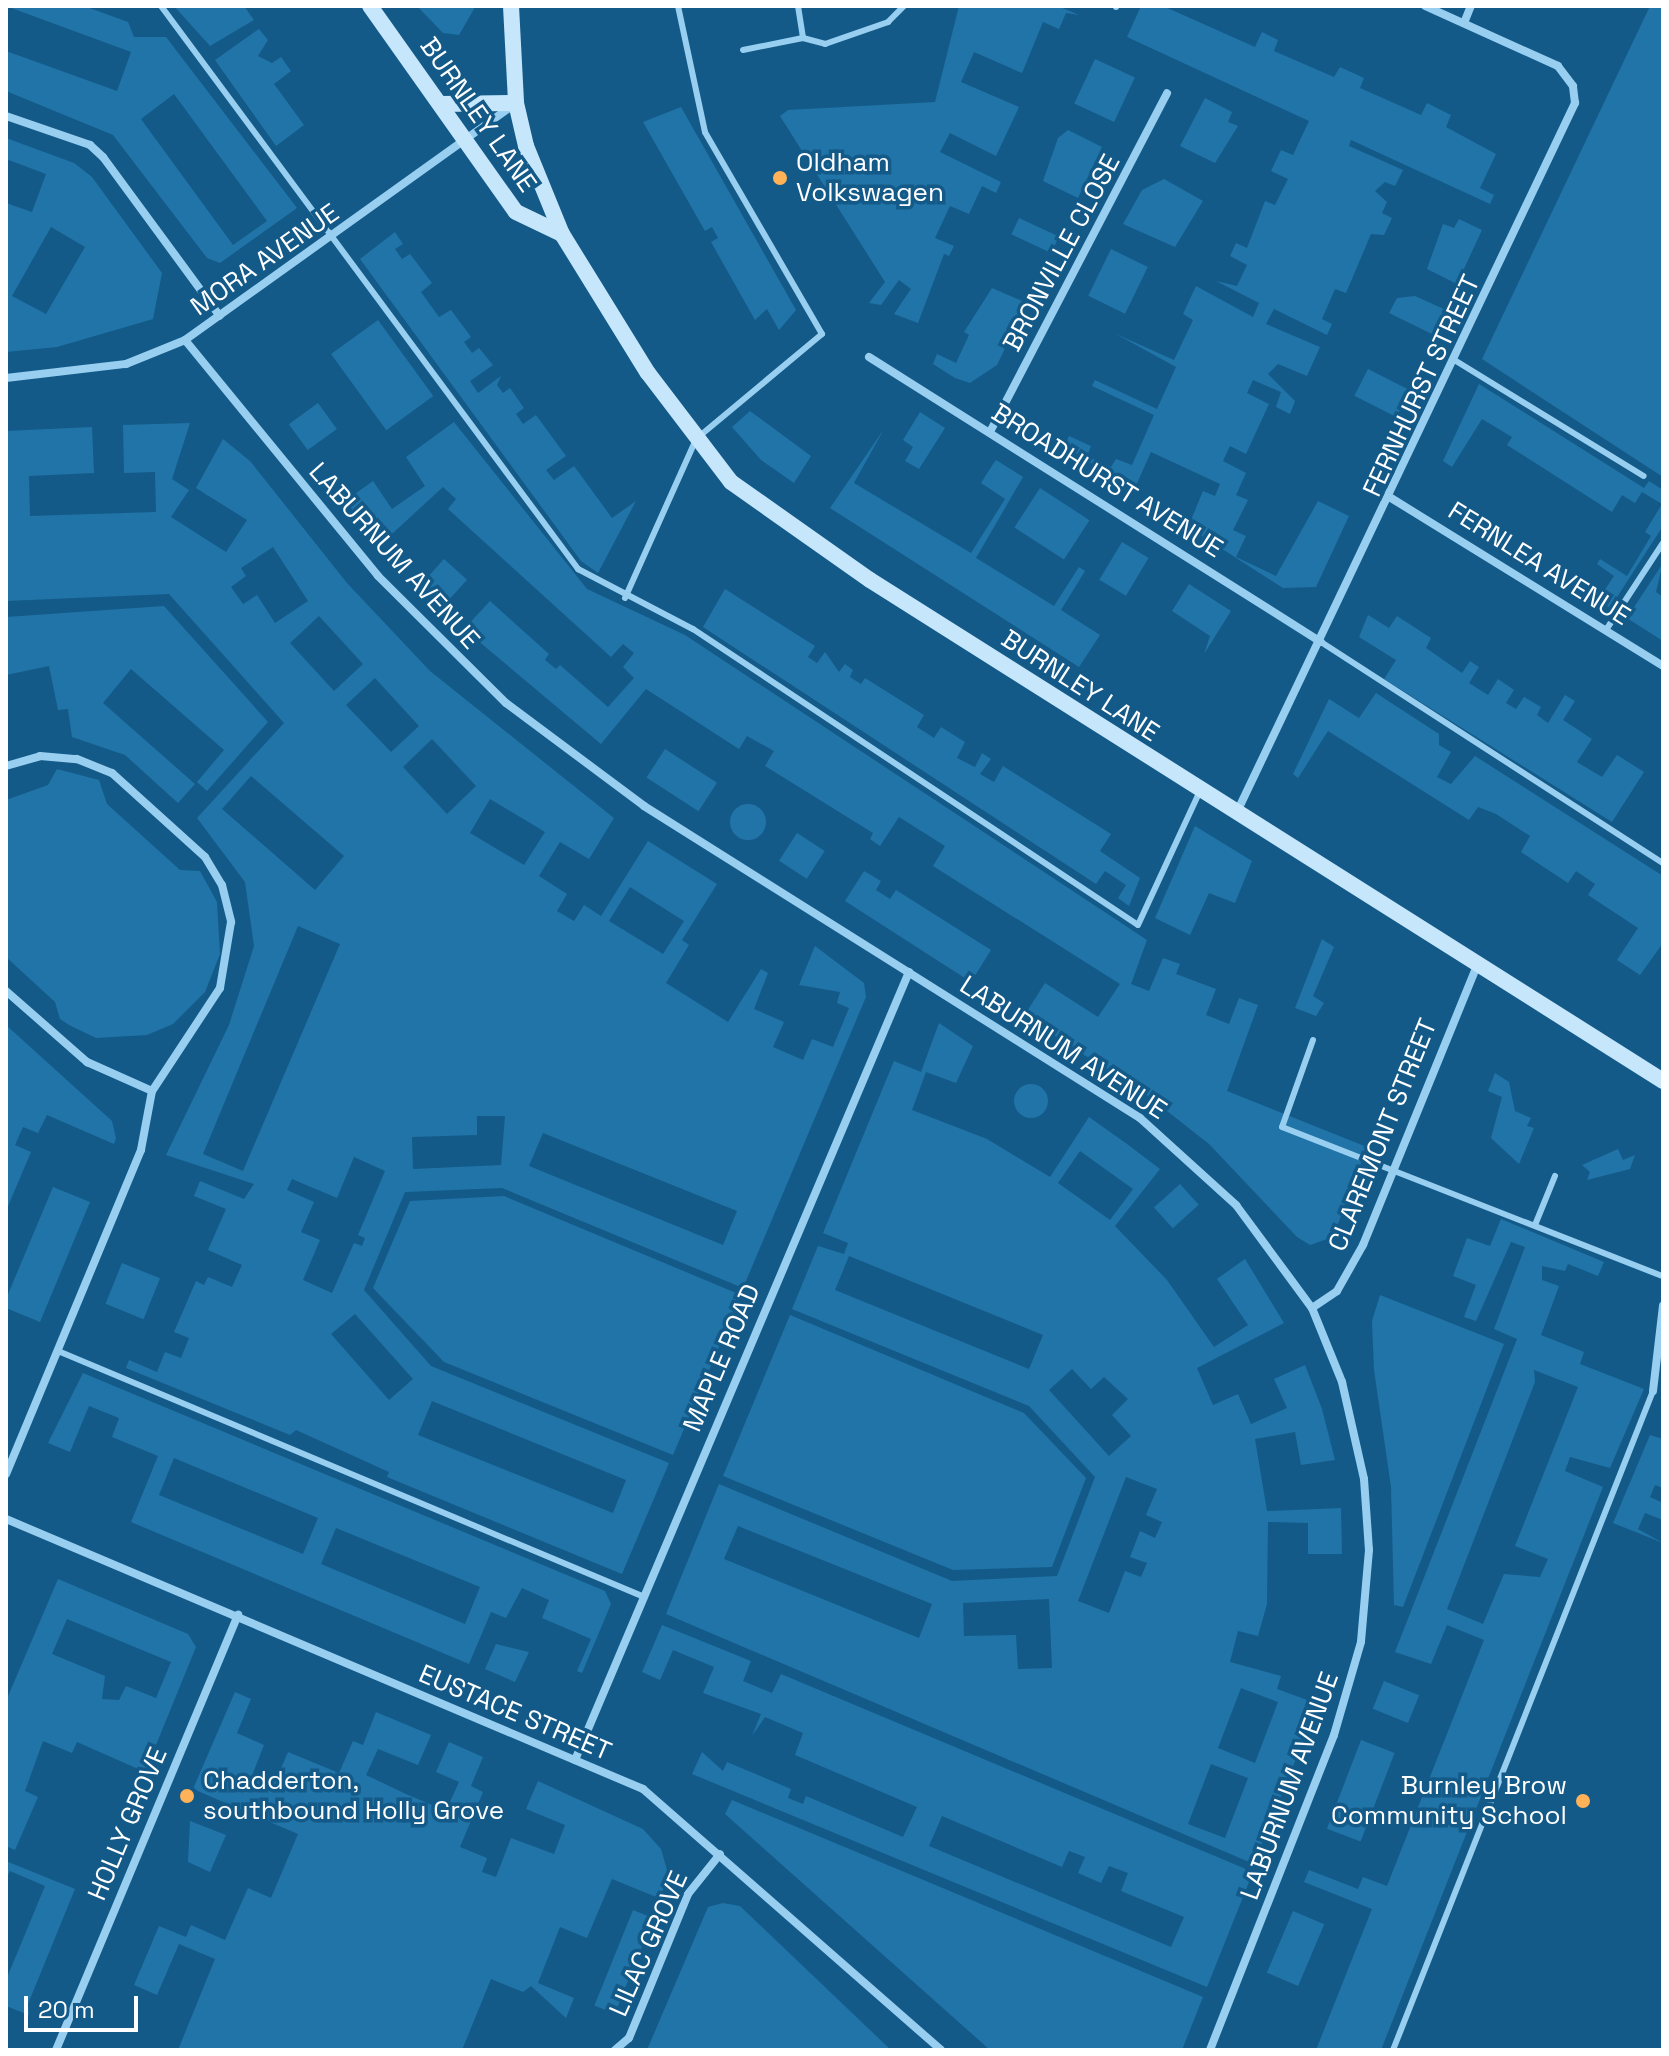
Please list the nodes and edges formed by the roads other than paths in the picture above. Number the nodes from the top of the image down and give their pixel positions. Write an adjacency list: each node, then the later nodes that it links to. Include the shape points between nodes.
1 (161, 6): 18 (lane)
2 (370, 6): 14 (street, BURNLEY LANE)
3 (511, 6): 13 (street, BURNLEY LANE)
4 (678, 6): 25 (lane, via 705,132 822,334)
5 (798, 6): 10 (lane)
6 (904, 6): 10 (lane, via 888,22 848,41)
7 (1425, 6): 9 (street, FERNHURST STREET)
8 (1471, 6): 9 (street)
9 (1464, 23): 22 (street, FERNHURST STREET, via 1558,66 1573,86 1575,103)
10 (803, 38): 11 (lane)
11 (743, 50)
12 (1167, 93): 24 (street, BRONVILLE CLOSE)
13 (516, 103): 14 (street); 16 (street, MORA AVENUE); 17 (street, BURNLEY LANE, via 526,146)
14 (442, 104): 16 (street, BURNLEY LANE)
15 (6, 116): 19 (street, via 97,151)
16 (463, 141): 17 (street, BURNLEY LANE, via 516,212); 18 (street, MORA AVENUE)
17 (562, 234): 25 (street, BURNLEY LANE)
18 (332, 238): 19 (street, MORA AVENUE); 29 (lane, via 578,569)
19 (220, 316): 20 (street, MORA AVENUE)
20 (185, 340): 23 (street, MORA AVENUE, via 126,364); 38 (street, LABURNUM AVENUE, via 378,576 506,703 609,784)
21 (869, 357): 24 (street, BROADHURST AVENUE)
22 (1456, 361): 26 (lane); 27 (street, FERNHURST STREET)
23 (6, 378)
24 (991, 430): 31 (street, BROADHURST AVENUE)
25 (696, 439): 29 (lane); 34 (street, BURNLEY LANE, via 731,482 775,516)
26 (1644, 476)
27 (1391, 498): 30 (street, FERNLEA AVENUE); 31 (street, FERNHURST STREET)
28 (1663, 543): 30 (lane)
29 (625, 598): 34 (lane, via 693,629 1138,925)
30 (1606, 630): 32 (street, FERNLEA AVENUE)
31 (1321, 642): 35 (street, FERNHURST STREET); 36 (lane)
32 (1663, 666)
33 (6, 766): 42 (street, via 40,756 77,759 112,773 205,857 222,885 231,922 220,988)
34 (1200, 791): 35 (street, BURNLEY LANE)
35 (1236, 815): 37 (street, BURNLEY LANE)
36 (1663, 863)
37 (1477, 966): 41 (street, BURNLEY LANE); 43 (street, CLAREMONT STREET)
38 (909, 972): 48 (street, LABURNUM AVENUE, via 1140,1118 1191,1159 1236,1205); 53 (street, MAPLE ROAD)
39 (6, 991): 42 (street, via 87,1062)
40 (1313, 1040): 43 (lane, via 1282,1127)
41 (1663, 1081)
42 (152, 1091): 49 (street, via 141,1150)
43 (1395, 1169): 45 (lane); 48 (street, CLAREMONT STREET, via 1350,1271)
44 (1555, 1176): 45 (lane)
45 (1535, 1225): 46 (lane)
46 (1663, 1276)
47 (1663, 1306): 50 (street)
48 (1312, 1308): 60 (street, LABURNUM AVENUE, via 1342,1382 1364,1479 1369,1550 1361,1642 1334,1735)
49 (58, 1351): 51 (street); 53 (lane)
50 (1653, 1391): 61 (lane)
51 (6, 1474)
52 (6, 1519): 54 (street, EUSTACE STREET)
53 (642, 1596): 55 (street, MAPLE ROAD)
54 (238, 1615): 55 (street, EUSTACE STREET); 57 (street, HOLLY GROVE)
55 (575, 1760): 56 (street, EUSTACE STREET, via 643,1789)
56 (720, 1854): 58 (street, LILAC GROVE, via 688,1894 629,2038); 59 (street, EUSTACE STREET)
57 (56, 2050)
58 (615, 2050)
59 (941, 2050)
60 (1210, 2050)
61 (1393, 2050)

